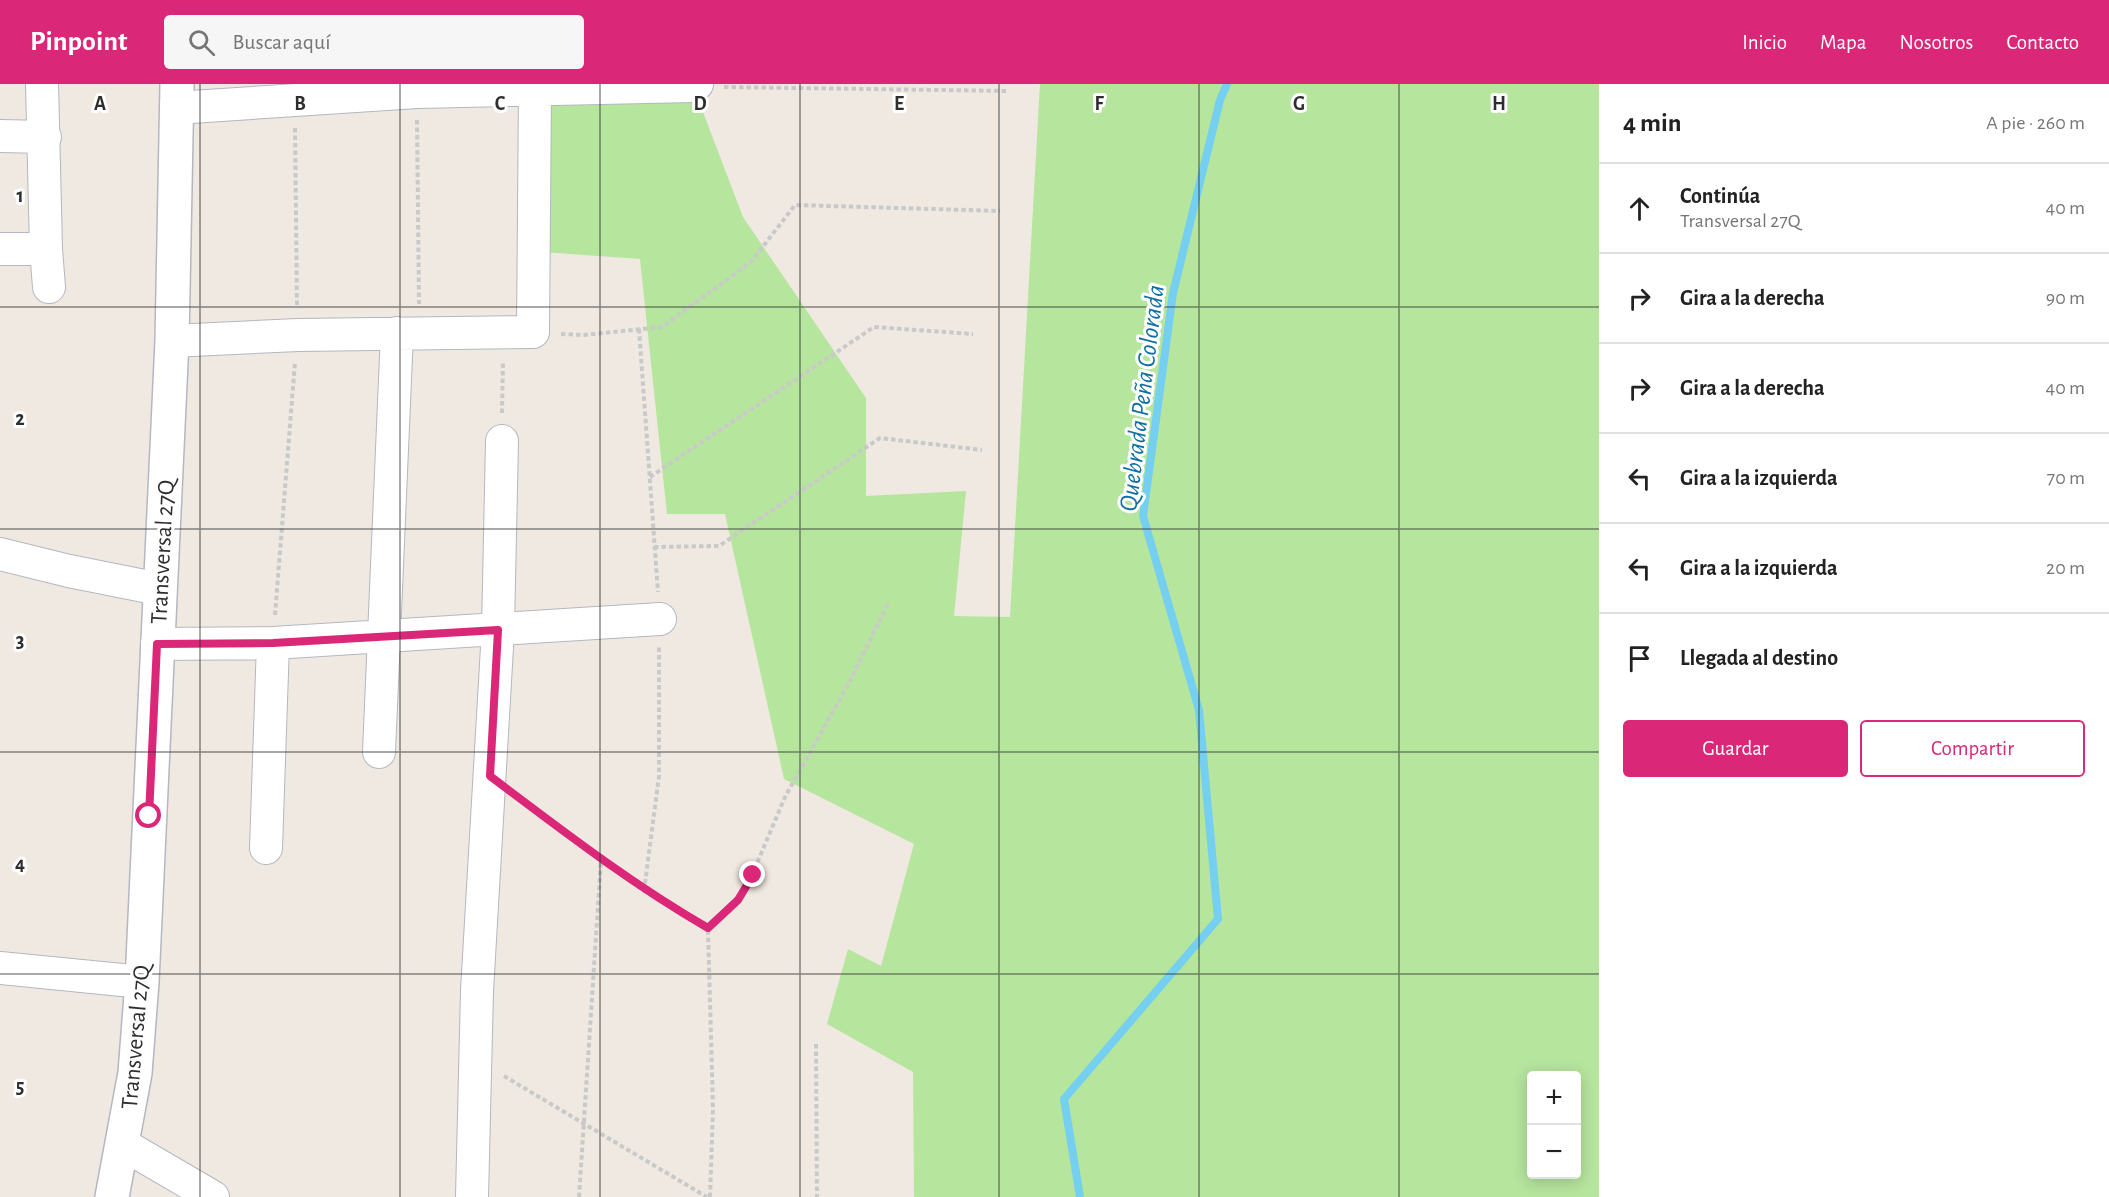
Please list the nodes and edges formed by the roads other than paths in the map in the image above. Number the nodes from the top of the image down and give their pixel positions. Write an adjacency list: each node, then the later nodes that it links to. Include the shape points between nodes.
1 (42, 84): 6 (street)
2 (695, 85): 3 (street)
3 (535, 88): 4 (street, via 295,101); 10 (street, via 518,333)
4 (176, 96): 11 (street, Transversal 27Q)
5 (0, 136): 6 (street)
6 (45, 136): 8 (street)
7 (0, 249): 8 (street)
8 (46, 249): 9 (street)
9 (49, 287)
10 (408, 333): 11 (street); 17 (street)
11 (172, 341): 14 (street, Transversal 27Q)
12 (502, 441): 16 (street)
13 (0, 554): 14 (street)
14 (159, 589): 19 (street, Transversal 27Q)
15 (660, 619): 16 (street)
16 (498, 630): 17 (street); 27 (street, via 483,863)
17 (384, 636): 18 (street); 20 (street)
18 (273, 643): 19 (street); 21 (street)
19 (157, 644): 23 (street, Transversal 27Q)
20 (379, 752)
21 (266, 848)
22 (0, 968): 23 (street)
23 (142, 982): 24 (street, Transversal 27Q, via 135,1073)
24 (123, 1145): 25 (street, Transversal 27Q); 26 (street)
25 (112, 1197)
26 (213, 1197)
27 (472, 1197)

